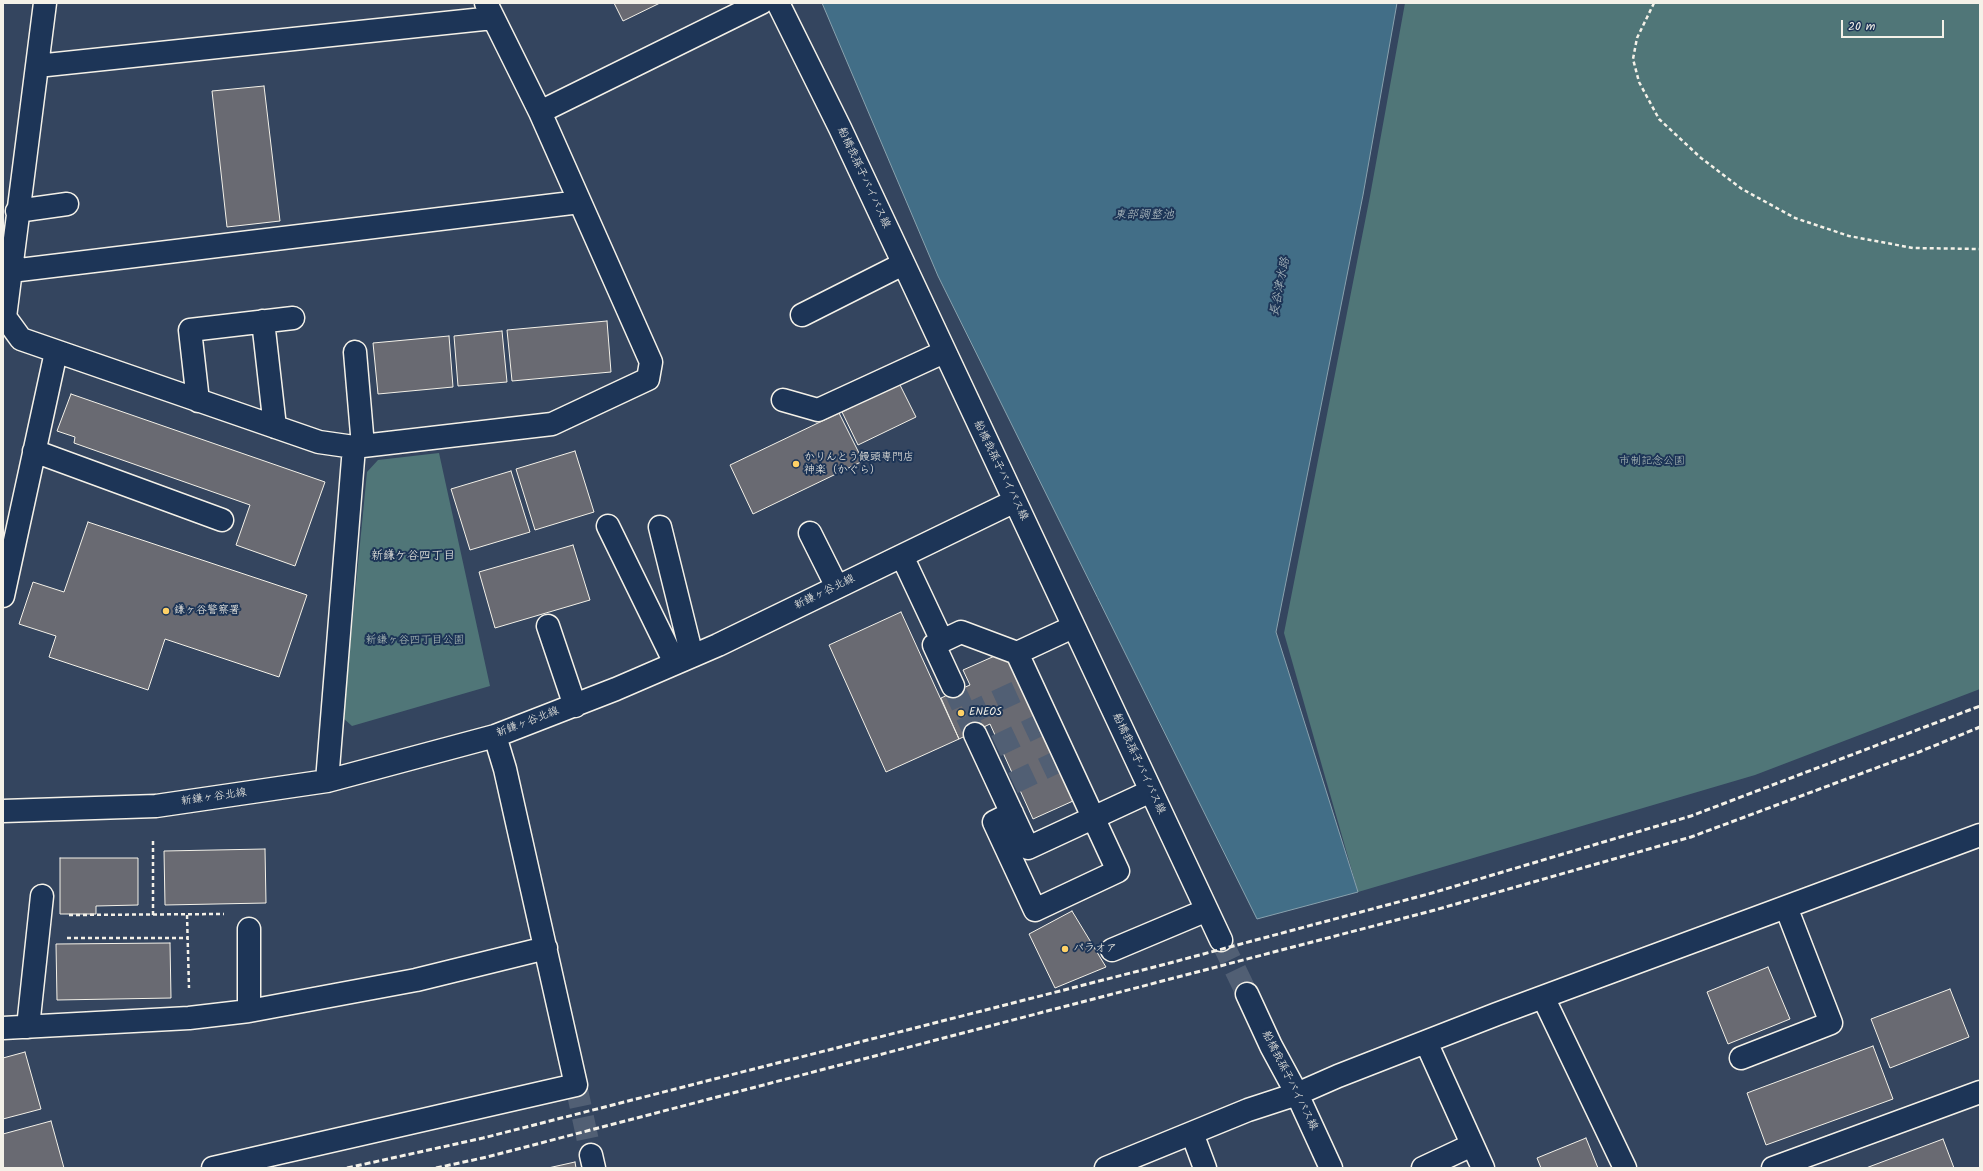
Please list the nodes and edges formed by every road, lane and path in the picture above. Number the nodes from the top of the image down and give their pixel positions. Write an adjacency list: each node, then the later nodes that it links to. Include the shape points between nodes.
1 (45, 3): 6 (street)
2 (761, 3): 7 (street)
3 (778, 3): 13 (street, 船橋我孫子バイパス線)
4 (1654, 3): 12 (path, via 1637,38 1633,59 1639,82 1659,119 1701,158 1742,189 1795,218 1849,236 1913,248)
5 (489, 11): 6 (street); 7 (street)
6 (36, 66): 8 (street)
7 (540, 112): 9 (street)
8 (12, 186): 11 (street)
9 (580, 202): 14 (street); 25 (street, via 651,362 648,379 552,424)
10 (67, 204): 11 (street)
11 (18, 211): 14 (street)
12 (1980, 249)
13 (903, 264): 15 (street); 21 (street, 船橋我孫子バイパス線)
14 (11, 271): 18 (street, via 5,317)
15 (802, 315)
16 (293, 318): 17 (street)
17 (263, 321): 22 (street, via 190,330); 24 (street)
18 (11, 335): 19 (street)
19 (56, 352): 22 (street); 26 (street)
20 (355, 352): 25 (street)
21 (944, 352): 23 (street, via 818,410); 27 (street, 船橋我孫子バイパス線)
22 (198, 400): 24 (street)
23 (783, 400)
24 (275, 427): 25 (street, via 319,442)
25 (358, 447): 44 (street)
26 (34, 451): 28 (street); 34 (street)
27 (1015, 501): 32 (street, 新鎌ヶ谷北線); 36 (street, 船橋我孫子バイパス線)
28 (222, 520)
29 (608, 526): 39 (street)
30 (660, 528): 39 (street)
31 (810, 533): 33 (street)
32 (902, 556): 33 (street, 新鎌ヶ谷北線); 37 (street)
33 (837, 587): 39 (street, 新鎌ヶ谷北線)
34 (3, 596)
35 (548, 626): 41 (street)
36 (1074, 627): 38 (street); 45 (street, 船橋我孫子バイパス線)
37 (942, 641): 38 (street, via 961,632); 40 (street, via 934,645)
38 (1017, 653): 48 (street, via 1045,722)
39 (684, 660): 41 (street, 新鎌ヶ谷北線)
40 (953, 686)
41 (575, 706): 42 (street, 新鎌ヶ谷北線)
42 (495, 736): 44 (street, 新鎌ヶ谷北線); 61 (street, via 505,769)
43 (985, 744): 47 (street, via 1007,786)
44 (327, 781): 46 (street, 新鎌ヶ谷北線, via 156,806)
45 (1151, 791): 48 (street); 53 (street, 船橋我孫子バイパス線)
46 (3, 811)
47 (1012, 813): 48 (street, via 1028,848); 48 (street, via 994,822 1034,910 1118,871)
48 (1094, 818)
49 (1980, 835): 52 (street)
50 (153, 841): 55 (path)
51 (42, 896): 67 (street)
52 (1786, 907): 64 (street); 70 (street, via 1831,1023)
53 (1207, 910): 60 (street, 船橋我孫子バイパス線); 62 (street)
54 (67, 915): 55 (path)
55 (153, 915): 56 (path)
56 (187, 915): 57 (path, via 248,914); 59 (path)
57 (248, 929): 65 (street)
58 (67, 931): 59 (path, via 67,939)
59 (187, 938): 66 (path)
60 (1221, 940)
61 (546, 948): 65 (street, via 416,980); 75 (street, via 576,1085)
62 (1112, 950)
63 (1246, 994): 72 (street, 船橋我孫子バイパス線)
64 (1543, 997): 69 (street); 81 (street)
65 (249, 1011): 66 (street)
66 (189, 1018): 67 (street)
67 (28, 1027): 68 (street)
68 (3, 1028)
69 (1426, 1042): 72 (street); 74 (street)
70 (1741, 1058)
71 (1980, 1092): 82 (street)
72 (1297, 1094): 73 (street, via 1248,1110); 78 (street, 船橋我孫子バイパス線)
73 (1192, 1133): 76 (street); 77 (street)
74 (1472, 1145): 79 (street); 80 (street)
75 (213, 1168)
76 (1106, 1168)
77 (1205, 1168)
78 (1331, 1168)
79 (1424, 1168)
80 (1482, 1168)
81 (1625, 1168)
82 (1773, 1168)

